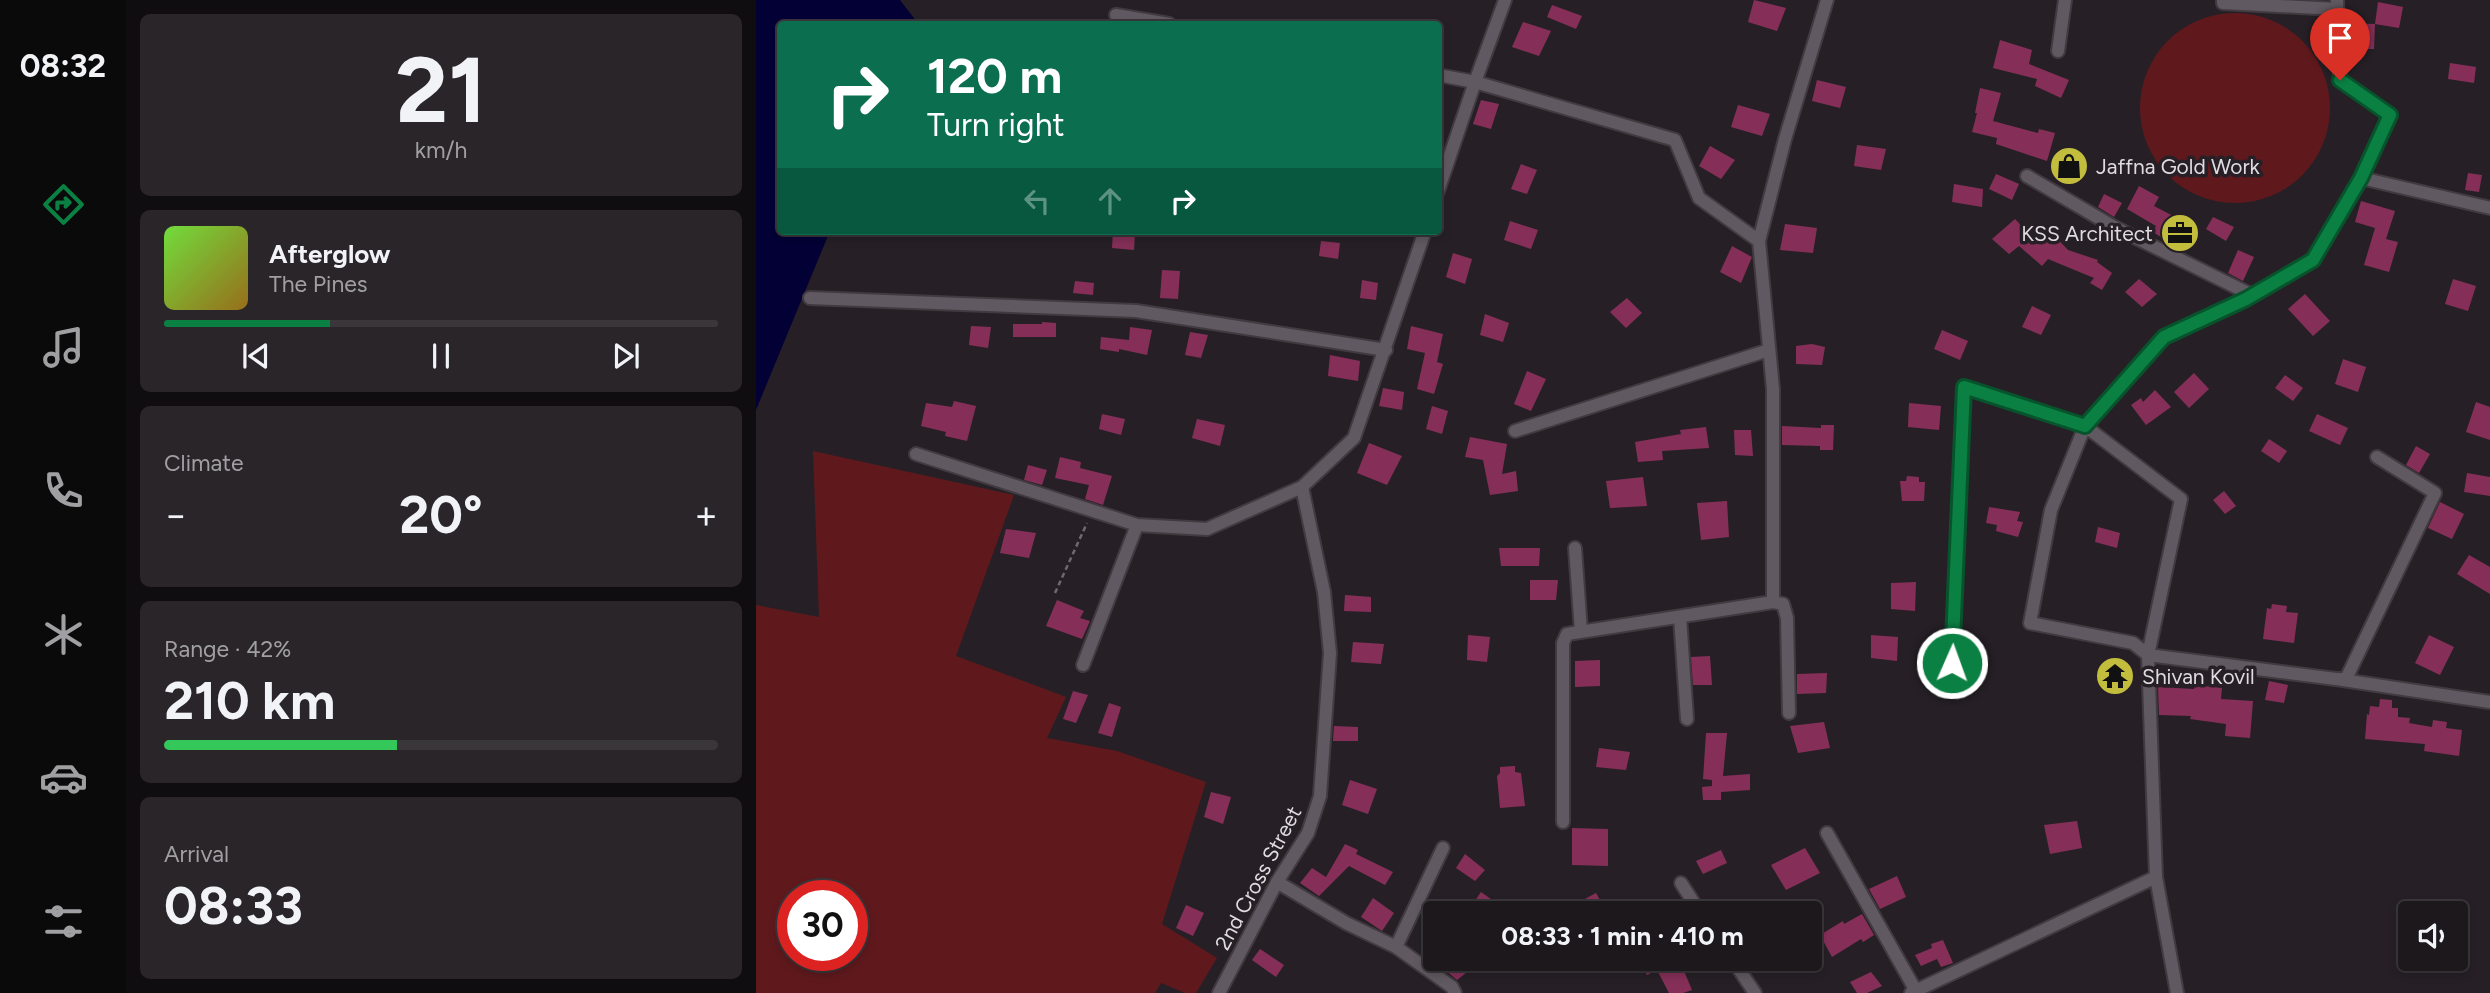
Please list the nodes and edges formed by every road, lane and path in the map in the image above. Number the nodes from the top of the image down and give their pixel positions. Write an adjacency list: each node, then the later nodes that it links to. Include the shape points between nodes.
1 (1506, 0): 10 (street)
2 (1827, 0): 16 (street)
3 (2065, 0): 8 (street)
4 (2223, 0): 5 (street)
5 (2337, 5): 12 (street, via 2340,80 2390,115)
6 (1115, 15): 7 (street)
7 (1151, 21)
8 (2058, 51)
9 (1442, 76): 10 (street)
10 (1475, 82): 13 (street); 16 (street, via 1675,140 1699,198)
11 (2027, 176): 17 (street, via 2114,227)
12 (2361, 178): 14 (street); 17 (street, via 2313,260)
13 (1442, 179)
14 (2490, 208)
15 (1424, 235): 19 (street)
16 (1759, 241): 20 (street)
17 (2252, 295): 21 (street, via 2164,337)
18 (810, 298): 19 (street, via 1136,311)
19 (1386, 350): 25 (street, via 1354,438)
20 (1769, 350): 22 (street); 30 (street)
21 (2085, 426): 33 (street, via 2181,499); 33 (street, via 2051,510 2030,623 2133,643); 34 (street, via 1964,387)
22 (1515, 430)
23 (916, 454): 26 (street)
24 (2377, 457): 36 (street, via 2435,493 2346,679)
25 (1302, 487): 27 (street, via 1207,528); 44 (street, 2nd Cross Street, via 1324,592 1330,653 1328,714 1320,796 1308,833)
26 (1093, 511): 27 (street); 29 (path)
27 (1137, 525): 35 (street)
28 (1575, 548): 32 (street)
29 (1055, 593)
30 (1773, 602): 31 (street); 38 (street, via 1783,604 1787,618)
31 (1680, 617): 32 (street); 39 (street)
32 (1581, 631): 40 (street, via 1567,634 1563,643)
33 (2148, 655): 36 (street); 43 (street)
34 (1952, 663)
35 (1083, 665)
36 (2336, 679): 37 (street)
37 (2489, 701)
38 (1789, 713)
39 (1687, 719)
40 (1563, 822)
41 (1827, 833): 49 (street)
42 (1443, 848): 47 (street)
43 (2156, 877): 49 (street); 53 (street)
44 (1277, 882): 47 (street); 50 (street, 2nd Cross Street)
45 (1681, 883): 46 (street)
46 (1693, 901)
47 (1396, 947): 51 (street)
48 (1740, 971): 52 (street)
49 (1914, 992)
50 (1219, 993)
51 (1455, 993)
52 (1755, 993)
53 (2177, 993)

